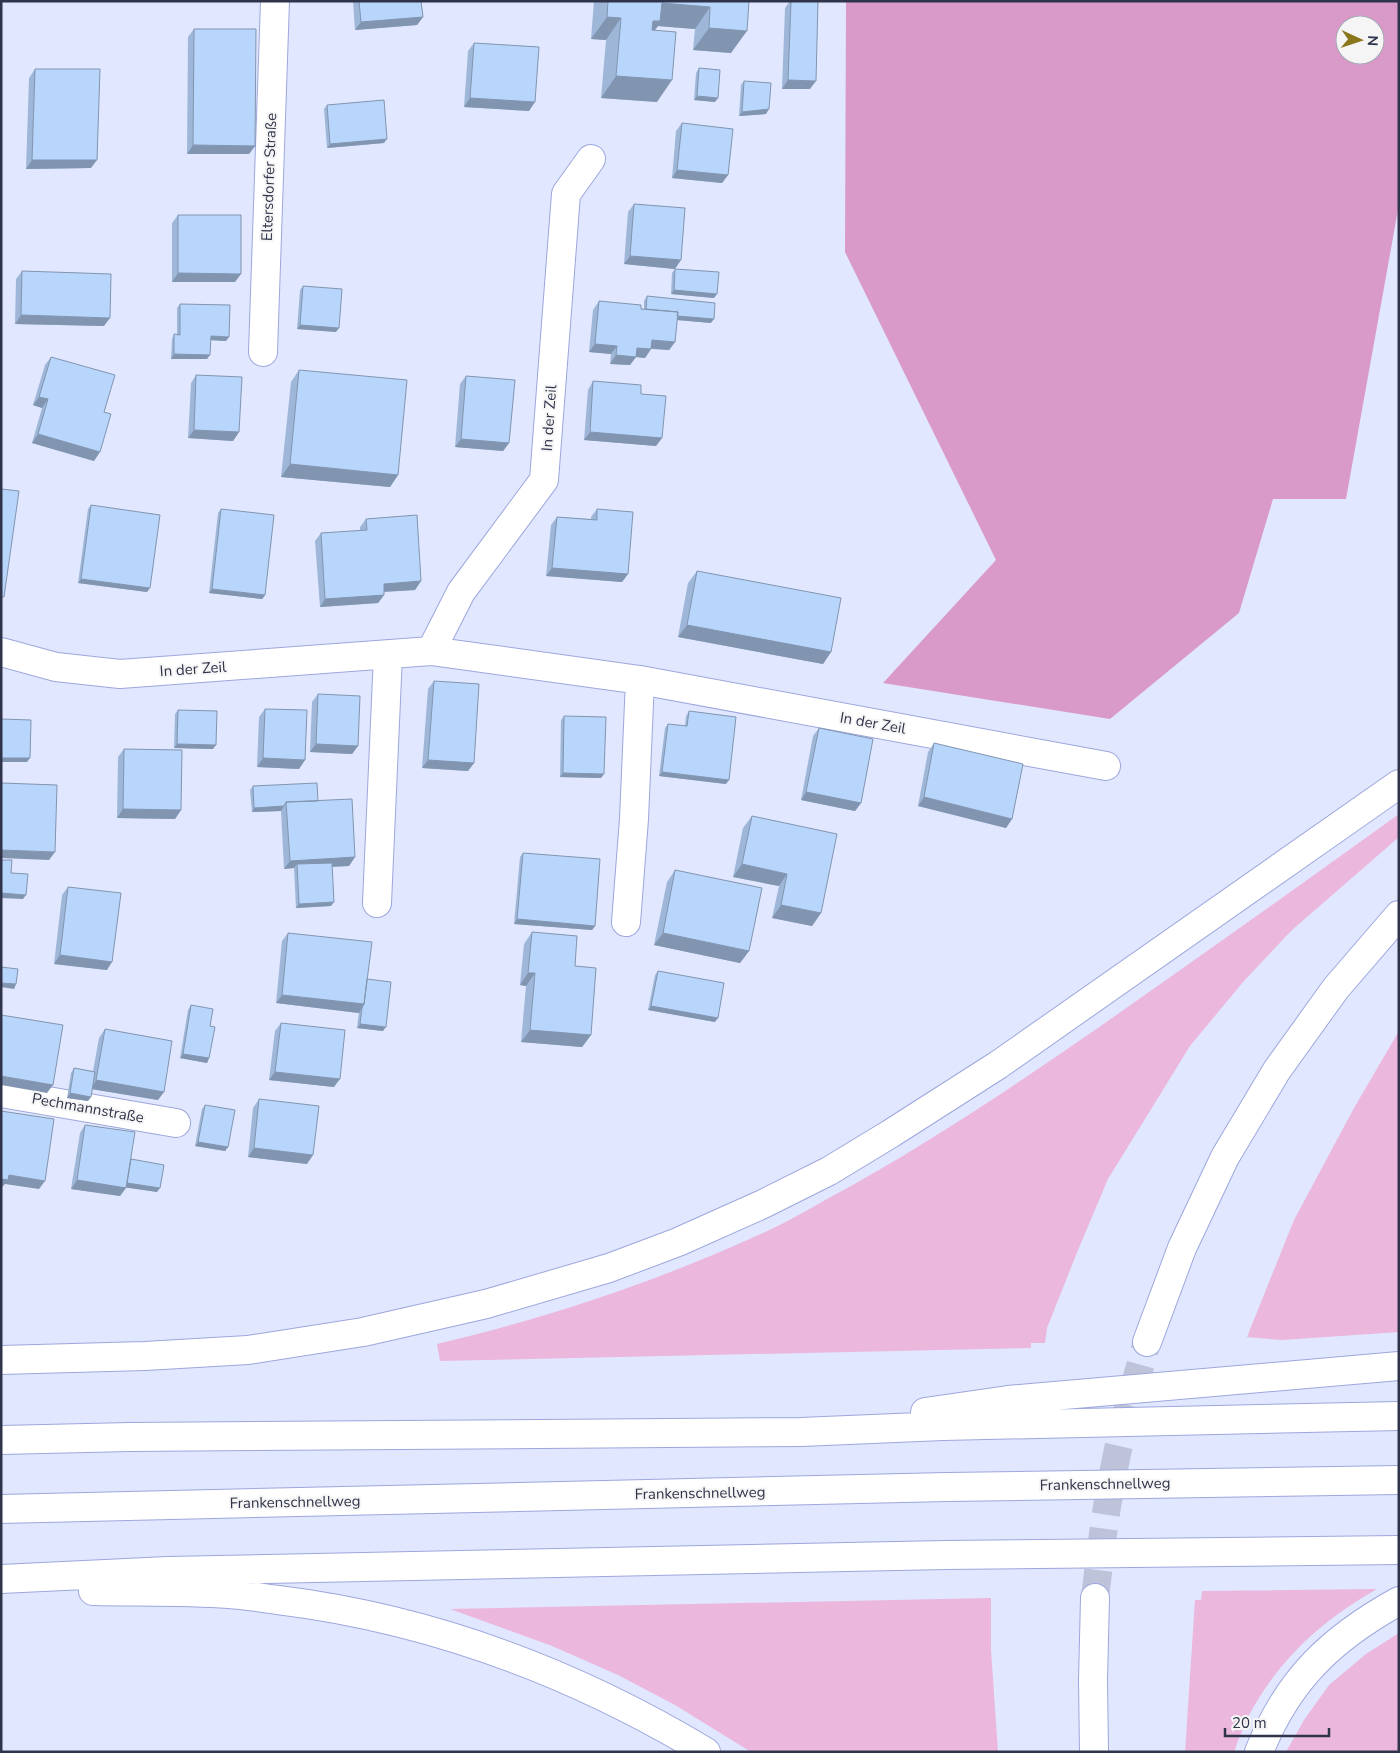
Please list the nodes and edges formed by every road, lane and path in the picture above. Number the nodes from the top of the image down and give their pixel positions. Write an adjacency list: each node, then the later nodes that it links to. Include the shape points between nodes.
1 (275, 1): 3 (main road, Eltersdorfer Straße)
2 (592, 159): 4 (main road, In der Zeil, via 566,194 544,480 460,592)
3 (264, 352)
4 (431, 651): 6 (main road, In der Zeil); 7 (main road, In der Zeil)
5 (1, 652): 6 (main road, In der Zeil, via 56,667 120,674)
6 (388, 655): 10 (main road)
7 (640, 680): 8 (main road, In der Zeil); 12 (main road)
8 (1106, 766)
9 (1399, 784): 16 (main road, via 998,1065 890,1134 820,1175 678,1242 609,1268 486,1304 363,1332 248,1350)
10 (377, 903)
11 (1399, 915): 15 (main road, via 1336,988 1277,1070 1225,1157 1182,1248)
12 (626, 922)
13 (1, 1093): 14 (main road, Pechmannstraße)
14 (176, 1123)
15 (1147, 1342)
16 (1, 1360)
17 (1399, 1366): 19 (main road, via 1008,1400)
18 (1399, 1416): 19 (main road)
19 (801, 1432): 20 (main road)
20 (1, 1440)
21 (1399, 1480): 22 (main road, Frankenschnellweg)
22 (1, 1509)
23 (1399, 1550): 24 (main road, via 208,1570)
24 (1, 1578)
25 (1, 1586): 28 (main road, via 229,1594 375,1616 442,1633 582,1685 658,1723)
26 (1095, 1598): 29 (main road)
27 (1399, 1601): 30 (main road, via 1367,1618 1336,1641 1309,1668 1286,1698)
28 (706, 1752)
29 (1094, 1752)
30 (1259, 1752)

